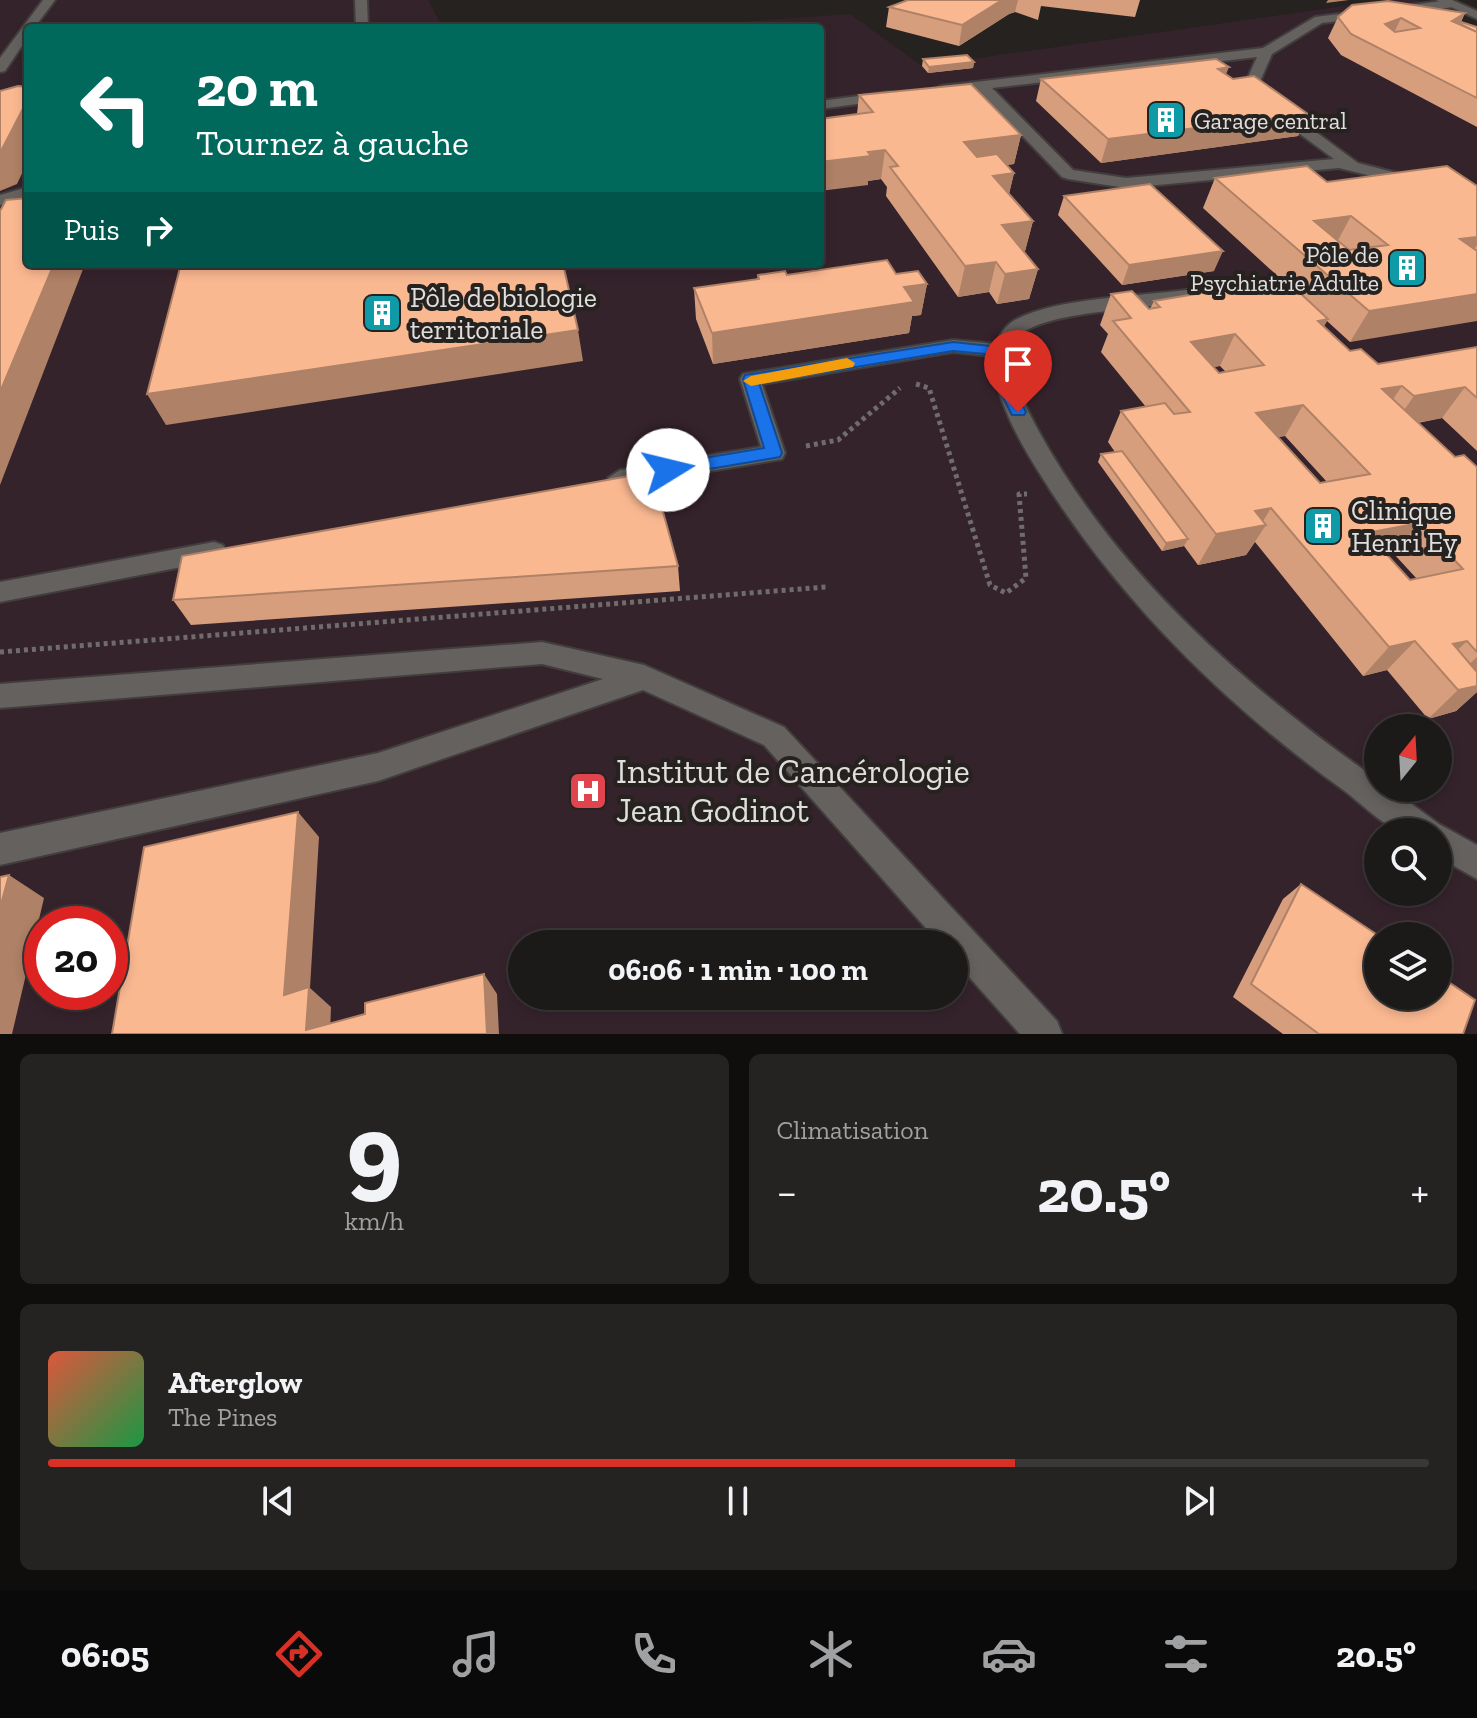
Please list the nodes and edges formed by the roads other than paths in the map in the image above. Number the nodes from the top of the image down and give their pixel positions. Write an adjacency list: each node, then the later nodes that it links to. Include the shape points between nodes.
1 (49, 0): 5 (street)
2 (361, 0): 6 (street)
3 (1446, 2): 4 (street); 8 (street, via 1319,20)
4 (1477, 15)
5 (31, 24)
6 (362, 24)
7 (24, 34): 9 (street)
8 (1266, 52): 10 (street); 14 (street, via 1251,86 1253,93)
9 (0, 68)
10 (981, 85): 11 (street); 14 (street, via 1068,174 1086,179 1144,182)
11 (919, 92)
12 (904, 94): 13 (street)
13 (824, 104)
14 (1351, 164): 18 (street, via 1450,191)
15 (24, 194): 17 (street)
16 (24, 201): 17 (street)
17 (0, 203)
18 (1477, 207)
19 (1213, 293): 20 (street, via 1042,317 1018,326)
20 (1003, 351): 21 (street, via 953,346 750,379 774,453); 26 (street, via 1006,388 1041,460 1131,583 1272,717)
21 (593, 483)
22 (243, 547): 23 (street)
23 (0, 592)
24 (644, 677): 25 (street, via 542,653); 28 (street, via 378,767); 30 (street, via 774,736)
25 (0, 696)
26 (1408, 818)
27 (1452, 848): 29 (street)
28 (0, 849)
29 (1477, 863)
30 (1044, 1034)

